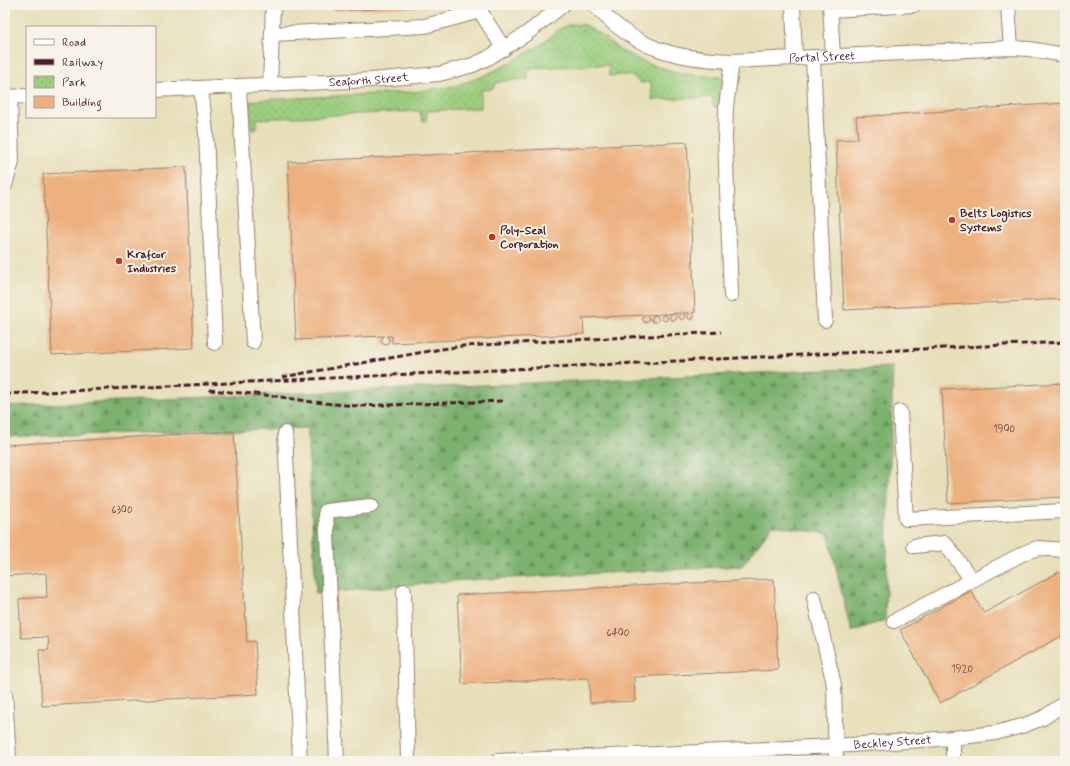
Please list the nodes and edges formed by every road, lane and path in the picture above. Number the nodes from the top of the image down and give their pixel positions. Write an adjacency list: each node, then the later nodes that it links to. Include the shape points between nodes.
1 (273, 5): 9 (street)
2 (563, 5): 11 (street, Seaforth Street)
3 (595, 5): 16 (street, Portal Street, via 623,31 665,52 687,58)
4 (793, 5): 15 (street)
5 (914, 5): 8 (street)
6 (1008, 5): 10 (street)
7 (481, 8): 9 (street, via 425,26); 11 (street)
8 (831, 8): 13 (street)
9 (273, 34): 17 (street)
10 (1011, 48): 12 (street, Portal Street); 13 (street, Portal Street)
11 (504, 49): 17 (street, Seaforth Street, via 473,65 439,74)
12 (1065, 55)
13 (834, 56): 14 (street, Portal Street)
14 (813, 57): 15 (street, Portal Street); 25 (street)
15 (795, 58): 16 (street, Portal Street)
16 (732, 61): 24 (street, via 725,138)
17 (270, 85): 18 (street, Seaforth Street)
18 (239, 86): 19 (street, Seaforth Street); 26 (street)
19 (201, 88): 20 (street, Seaforth Street); 27 (street, via 206,134)
20 (156, 90)
21 (26, 96): 22 (street)
22 (8, 97): 23 (street, via 12,162)
23 (5, 185)
24 (731, 295)
25 (825, 320)
26 (253, 342)
27 (215, 343)
28 (900, 412): 31 (street, via 906,519)
29 (284, 433): 45 (street)
30 (371, 506): 46 (street, via 326,511)
31 (1065, 511)
32 (914, 546): 34 (street, via 945,543)
33 (1065, 550): 34 (street, via 1038,548)
34 (972, 580): 37 (street)
35 (404, 591): 47 (street)
36 (814, 598): 41 (street, via 834,685)
37 (894, 621)
38 (5, 694): 44 (street)
39 (1065, 703): 40 (street, Beckley Street, via 1043,718 1022,726 995,733)
40 (953, 738): 41 (street, Beckley Street); 50 (street)
41 (835, 746): 42 (street, Beckley Street); 49 (street)
42 (746, 755): 43 (street, Beckley Street, via 640,754)
43 (593, 759): 48 (street, Beckley Street)
44 (10, 761)
45 (300, 761)
46 (337, 761)
47 (408, 761)
48 (497, 761)
49 (836, 761)
50 (953, 761)

